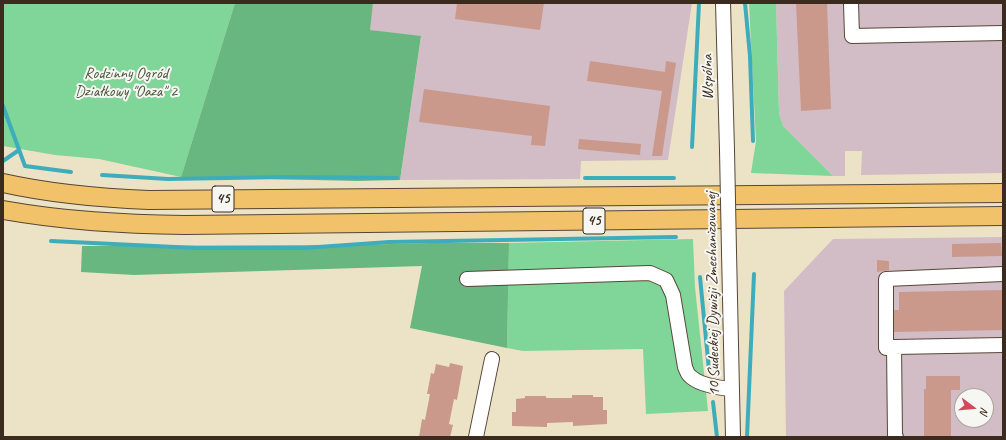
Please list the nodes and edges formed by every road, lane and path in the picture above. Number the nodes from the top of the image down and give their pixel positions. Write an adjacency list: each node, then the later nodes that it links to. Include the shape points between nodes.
1 (723, 3): 4 (street, Wspólna)
2 (851, 3): 3 (street, via 852,36)
3 (1003, 33)
4 (726, 150): 14 (street, 10 Sudeckiej Dywizji Zmechanizowanej, bridge)
5 (3, 183): 6 (main road, 45, via 88,197 149,200)
6 (1003, 193)
7 (3, 210): 8 (main road, 45, via 87,222 185,225)
8 (1003, 216)
9 (1003, 274): 12 (street, via 886,280 886,348)
10 (467, 279): 14 (street, via 650,273 666,280 673,295 685,367 690,375 718,388)
11 (1003, 345): 12 (street)
12 (894, 347): 17 (street)
13 (492, 359): 15 (street)
14 (732, 389): 16 (street, 10 Sudeckiej Dywizji Zmechanizowanej)
15 (476, 437)
16 (733, 437)
17 (896, 437)

